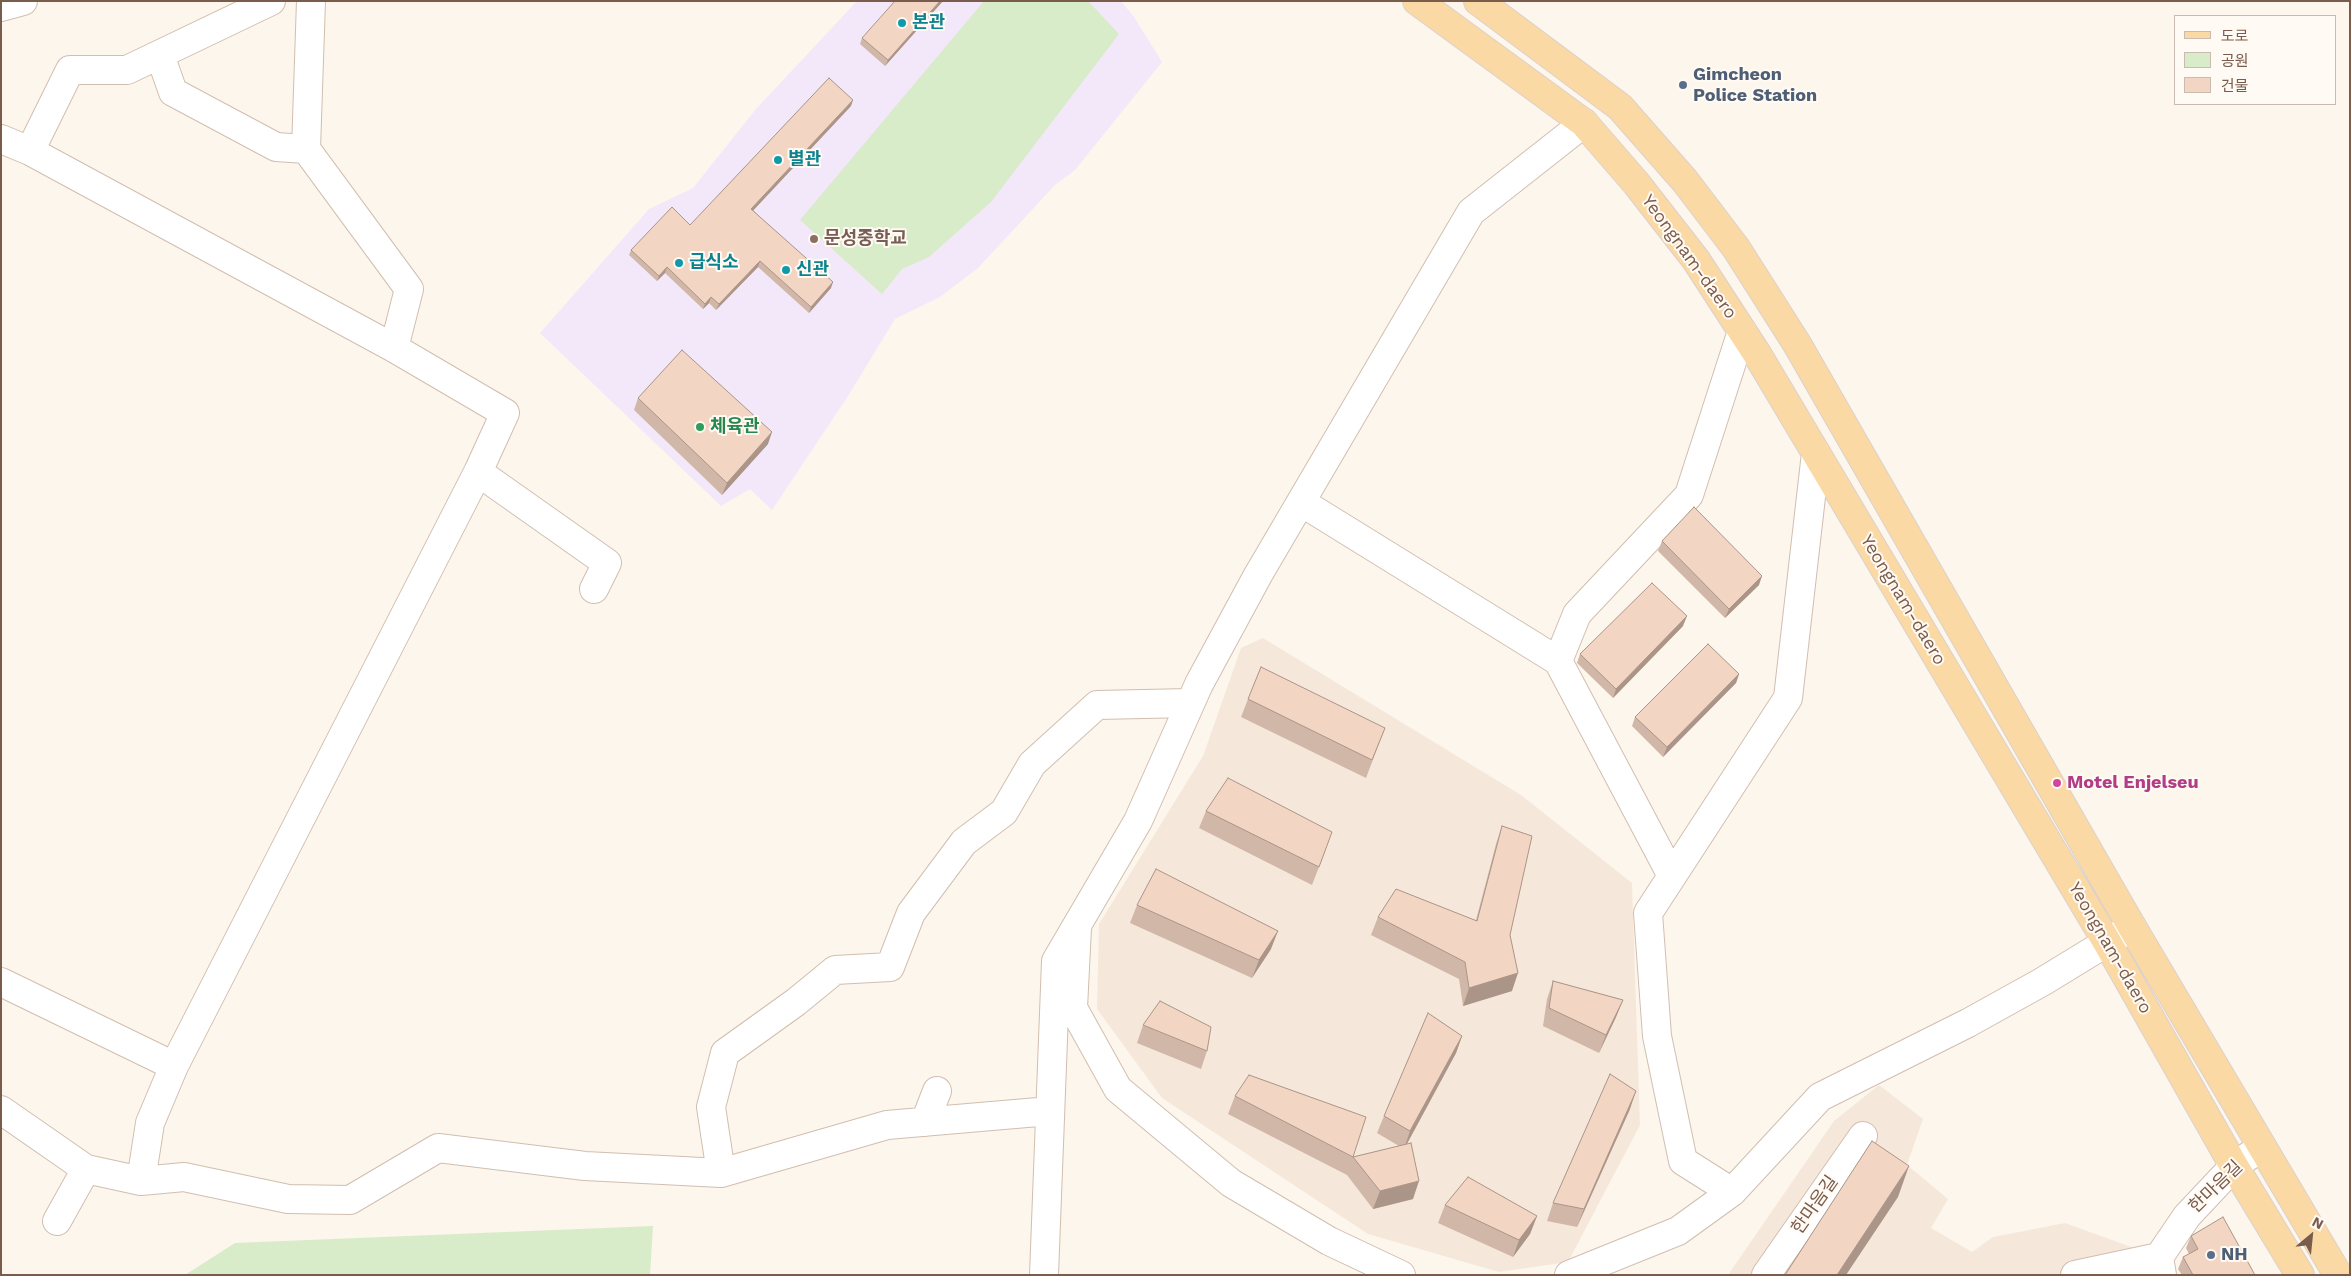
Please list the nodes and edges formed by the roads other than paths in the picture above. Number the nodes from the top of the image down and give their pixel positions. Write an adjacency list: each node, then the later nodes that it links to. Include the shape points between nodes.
1 (24, 1): 6 (street)
2 (271, 1): 7 (street)
3 (311, 1): 10 (street)
4 (1416, 1): 8 (main road, Yeongnam-daero)
5 (1478, 1): 22 (main road, Yeongnam-daero, via 1620,107 1685,181 1736,248 1802,352)
6 (1, 7)
7 (160, 55): 10 (street, via 173,92 276,147); 11 (street, via 127,70 70,70)
8 (1584, 122): 12 (main road, Yeongnam-daero, via 1696,260); 16 (street, via 1471,212)
9 (1, 139): 11 (street)
10 (306, 149): 13 (street, via 409,289)
11 (30, 152): 13 (street)
12 (1742, 331): 14 (main road, Yeongnam-daero); 18 (street, via 1689,495 1577,614)
13 (394, 348): 15 (street, via 506,413)
14 (1816, 453): 20 (street, via 1788,698); 23 (main road, Yeongnam-daero)
15 (478, 472): 17 (street, via 608,563); 25 (street)
16 (1301, 502): 18 (street); 19 (street, via 1244,600)
17 (594, 589)
18 (1558, 661): 20 (street)
19 (1190, 703): 21 (street, via 1138,821); 35 (street, via 1097,705 1032,764 1004,812 964,842 911,913 890,967 835,970 725,1054 711,1106)
20 (1672, 876): 37 (street, via 1648,913 1657,1036 1683,1161)
21 (1078, 924): 28 (street, via 1056,961); 41 (street, via 1073,1008 1118,1089 1231,1183 1328,1242)
22 (2132, 927): 23 (street); 31 (main road, Yeongnam-daero)
23 (2107, 942): 33 (main road, Yeongnam-daero); 37 (street, via 1968,1023 1820,1097)
24 (1, 982): 25 (street)
25 (174, 1066): 36 (street, via 150,1123)
26 (936, 1092): 29 (street)
27 (1, 1110): 34 (street)
28 (1050, 1111): 29 (street); 40 (street)
29 (925, 1122): 35 (street, via 887,1125)
30 (1863, 1136): 43 (street, 한마음길)
31 (2262, 1147): 33 (street, 한마음길); 46 (main road, Yeongnam-daero)
32 (689, 1154): 35 (street)
33 (2234, 1166): 39 (street, 한마음길, via 2187,1216); 45 (main road, Yeongnam-daero)
34 (86, 1169): 36 (street); 38 (street)
35 (721, 1173): 36 (street, via 585,1166 434,1142 350,1200 288,1199 184,1177)
36 (141, 1181)
37 (1732, 1192): 42 (street, via 1678,1231)
38 (57, 1221)
39 (2155, 1269): 44 (street, 한마음길)
40 (1044, 1275)
41 (1401, 1275)
42 (1569, 1275)
43 (1766, 1275)
44 (2075, 1275)
45 (2300, 1275)
46 (2338, 1275)

